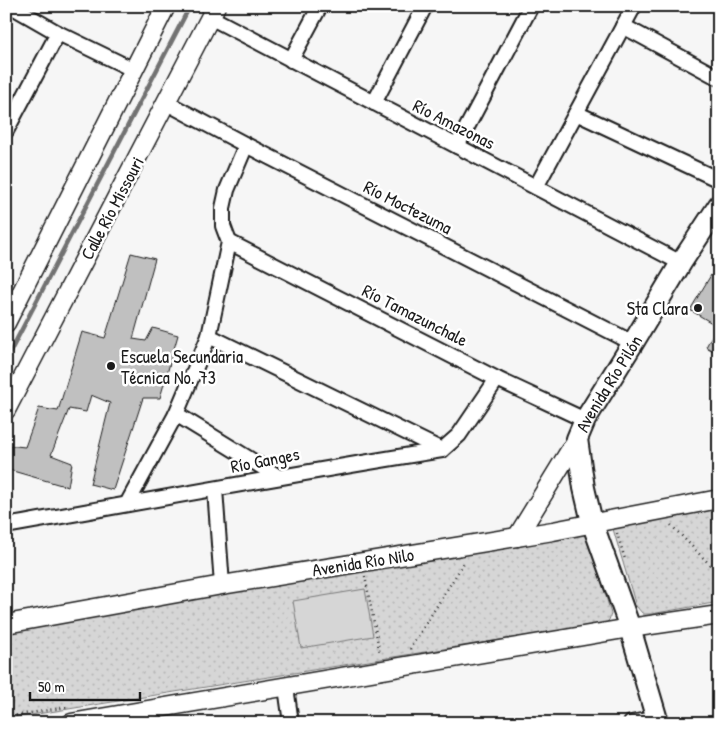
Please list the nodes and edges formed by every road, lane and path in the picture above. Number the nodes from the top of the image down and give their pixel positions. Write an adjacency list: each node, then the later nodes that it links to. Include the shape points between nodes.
1 (11, 6): 9 (street)
2 (166, 6): 11 (street)
3 (320, 6): 10 (street)
4 (425, 6): 14 (street)
5 (530, 6): 18 (street)
6 (634, 6): 8 (street)
7 (213, 12): 10 (street, Río Amazonas); 13 (street, Calle Río Missouri)
8 (623, 26): 12 (street); 15 (street)
9 (58, 33): 11 (street); 16 (street)
10 (291, 60): 14 (street, Río Amazonas)
11 (134, 70): 24 (street)
12 (719, 78)
13 (167, 103): 17 (street, Río Moctezuma); 28 (street, Calle Río Missouri)
14 (374, 103): 18 (street, Río Amazonas)
15 (576, 113): 19 (street); 20 (street)
16 (6, 131)
17 (246, 146): 22 (street, via 227,190 223,208 223,226); 26 (street, Río Moctezuma)
18 (457, 146): 20 (street, Río Amazonas)
19 (719, 180)
20 (536, 187): 23 (street, Río Amazonas)
21 (719, 205): 23 (main road, Avenida Río Pilón)
22 (229, 242): 25 (street); 27 (street, Río Tamazunchale)
23 (681, 263): 26 (main road, Avenida Río Pilón)
24 (6, 323)
25 (209, 336): 29 (street); 32 (street)
26 (634, 343): 30 (main road, Avenida Río Pilón)
27 (497, 378): 30 (street, Río Tamazunchale); 32 (street, via 460,435)
28 (6, 410)
29 (176, 414): 33 (street); 36 (street)
30 (585, 420): 31 (main road, Avenida Río Pilón)
31 (577, 438): 37 (main road, Avenida Río Pilón); 41 (street)
32 (442, 450): 33 (street, Río Ganges)
33 (277, 476): 34 (street, Río Ganges)
34 (215, 489): 36 (street, Río Ganges); 46 (street)
35 (719, 499): 37 (street, Avenida Río Nilo)
36 (127, 504): 39 (street, Río Ganges)
37 (592, 522): 41 (street, Avenida Río Nilo); 49 (main road, Avenida Río Pilón)
38 (668, 523): 45 (path)
39 (6, 526)
40 (616, 529): 43 (path)
41 (517, 537): 46 (street, Avenida Río Nilo)
42 (466, 560): 50 (path)
43 (626, 563)
44 (364, 570): 51 (path)
45 (719, 574)
46 (222, 585): 48 (street, Avenida Río Nilo)
47 (719, 615): 49 (street)
48 (6, 624)
49 (630, 628): 52 (street); 53 (main road, Avenida Río Pilón)
50 (408, 651)
51 (380, 656)
52 (286, 688): 54 (street); 55 (street)
53 (657, 721): 56 (street)
54 (72, 723)
55 (291, 723)
56 (631, 723)

